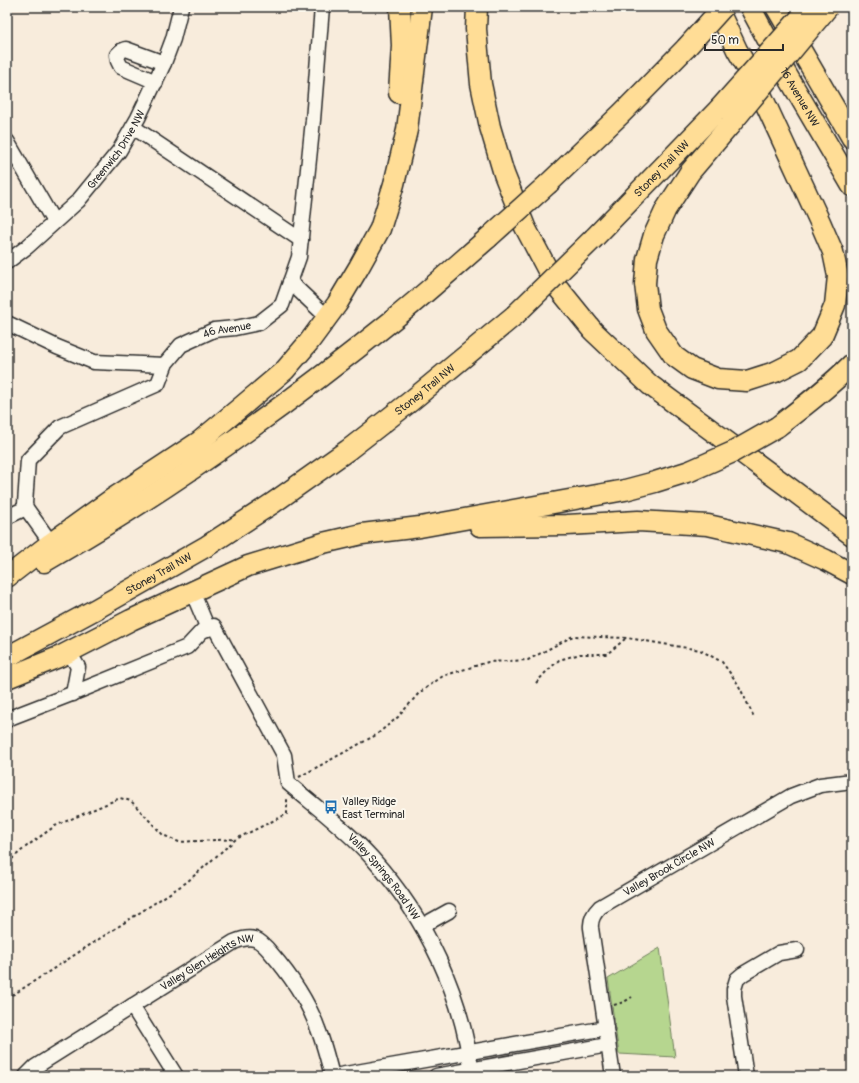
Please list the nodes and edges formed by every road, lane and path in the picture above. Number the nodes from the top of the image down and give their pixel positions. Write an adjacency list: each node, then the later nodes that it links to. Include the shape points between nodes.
1 (182, 7): 12 (street, Greenwich Drive NW)
2 (322, 7): 21 (street, 46 Avenue)
3 (400, 7): 18 (highway, via 402,46)
4 (422, 7): 18 (highway, via 407,130)
5 (477, 7): 31 (highway, via 476,29 481,84 490,127 504,174 525,228 555,284 593,332 650,385)
6 (718, 7): 14 (highway, via 820,222 833,252 838,276 836,305 822,336 799,360 775,372 747,381 718,379 692,369 674,356 656,330 648,309 645,284 647,259 666,209)
7 (723, 7): 35 (highway, bridge, via 622,113 549,183 388,323 232,442 129,511)
8 (750, 7): 19 (highway, 16 Avenue NW)
9 (776, 7): 16 (highway)
10 (810, 7): 14 (highway, Stoney Trail NW, bridge, via 780,42)
11 (828, 7): 14 (highway, bridge)
12 (164, 63): 13 (street, Greenwich Drive NW); 13 (street, via 126,49 117,55 121,66)
13 (156, 82): 15 (street, Greenwich Drive NW)
14 (725, 117): 40 (highway, Stoney Trail NW, bridge, via 515,314 348,450 208,546)
15 (133, 127): 20 (street, Greenwich Drive NW, via 119,151 96,181); 21 (street)
16 (852, 138)
17 (7, 141): 20 (street)
18 (394, 184): 24 (highway, via 380,229)
19 (852, 186)
20 (54, 222): 22 (street, Greenwich Drive NW)
21 (301, 240): 23 (street, 46 Avenue, via 299,257)
22 (7, 262)
23 (290, 282): 24 (street); 27 (street, 46 Avenue, via 282,305 259,322 214,330 181,345)
24 (327, 317): 32 (highway, via 285,370 218,427)
25 (7, 323): 27 (street, via 94,362)
26 (852, 364): 30 (highway, bridge, via 777,427 733,452 690,471 625,490)
27 (165, 365): 28 (street, 46 Avenue, via 158,384 60,427 28,460)
28 (26, 508): 29 (street); 32 (street)
29 (7, 517)
30 (420, 527): 33 (highway, via 567,525 638,521 708,525 788,543); 36 (highway, via 362,534 322,543 248,566)
31 (852, 535)
32 (51, 542): 34 (highway)
33 (852, 574)
34 (7, 577)
35 (7, 583)
36 (192, 591): 37 (street); 39 (highway)
37 (208, 629): 43 (street, via 202,631 187,647); 47 (street, via 214,626 284,755)
38 (626, 638): 42 (path, via 607,654 580,654 559,660); 44 (path, via 700,650 722,662 738,684); 47 (path, via 573,636 528,660 488,662 443,676 418,693 398,717 376,735)
39 (69, 652): 41 (highway); 43 (street, via 78,667)
40 (7, 657)
41 (7, 678)
42 (536, 683)
43 (73, 694): 45 (street)
44 (754, 717)
45 (7, 720)
46 (852, 781): 57 (street, Valley Brook Circle NW, via 820,785 791,796 600,907 590,923)
47 (288, 783): 48 (path, via 287,814); 51 (street, Valley Springs Road NW, via 372,858)
48 (236, 839): 49 (path, via 179,842 162,835 131,801 120,798 55,826); 54 (path, via 187,882)
49 (7, 863)
50 (449, 911): 51 (street, Valley Springs Road NW)
51 (422, 926): 59 (street, Valley Springs Road NW, via 448,978)
52 (797, 950): 66 (street, via 779,953 737,979 734,996)
53 (632, 997): 56 (path)
54 (7, 998)
55 (132, 1006): 61 (street, Valley Glen Heights NW, via 35,1066); 62 (street); 63 (street, Valley Glen Heights NW, via 234,942 246,938 256,940 261,942 280,964 306,1003 318,1027)
56 (611, 1006)
57 (606, 1028): 58 (street, Valley Brook Circle NW); 59 (street)
58 (608, 1045): 60 (street); 65 (street, Valley Brook Circle NW)
59 (469, 1052): 60 (street, Valley Springs Road NW); 63 (street, Valley Glen Heights NW)
60 (472, 1073): 64 (street)
61 (26, 1076)
62 (176, 1076)
63 (333, 1076)
64 (436, 1076)
65 (613, 1076)
66 (746, 1076)

